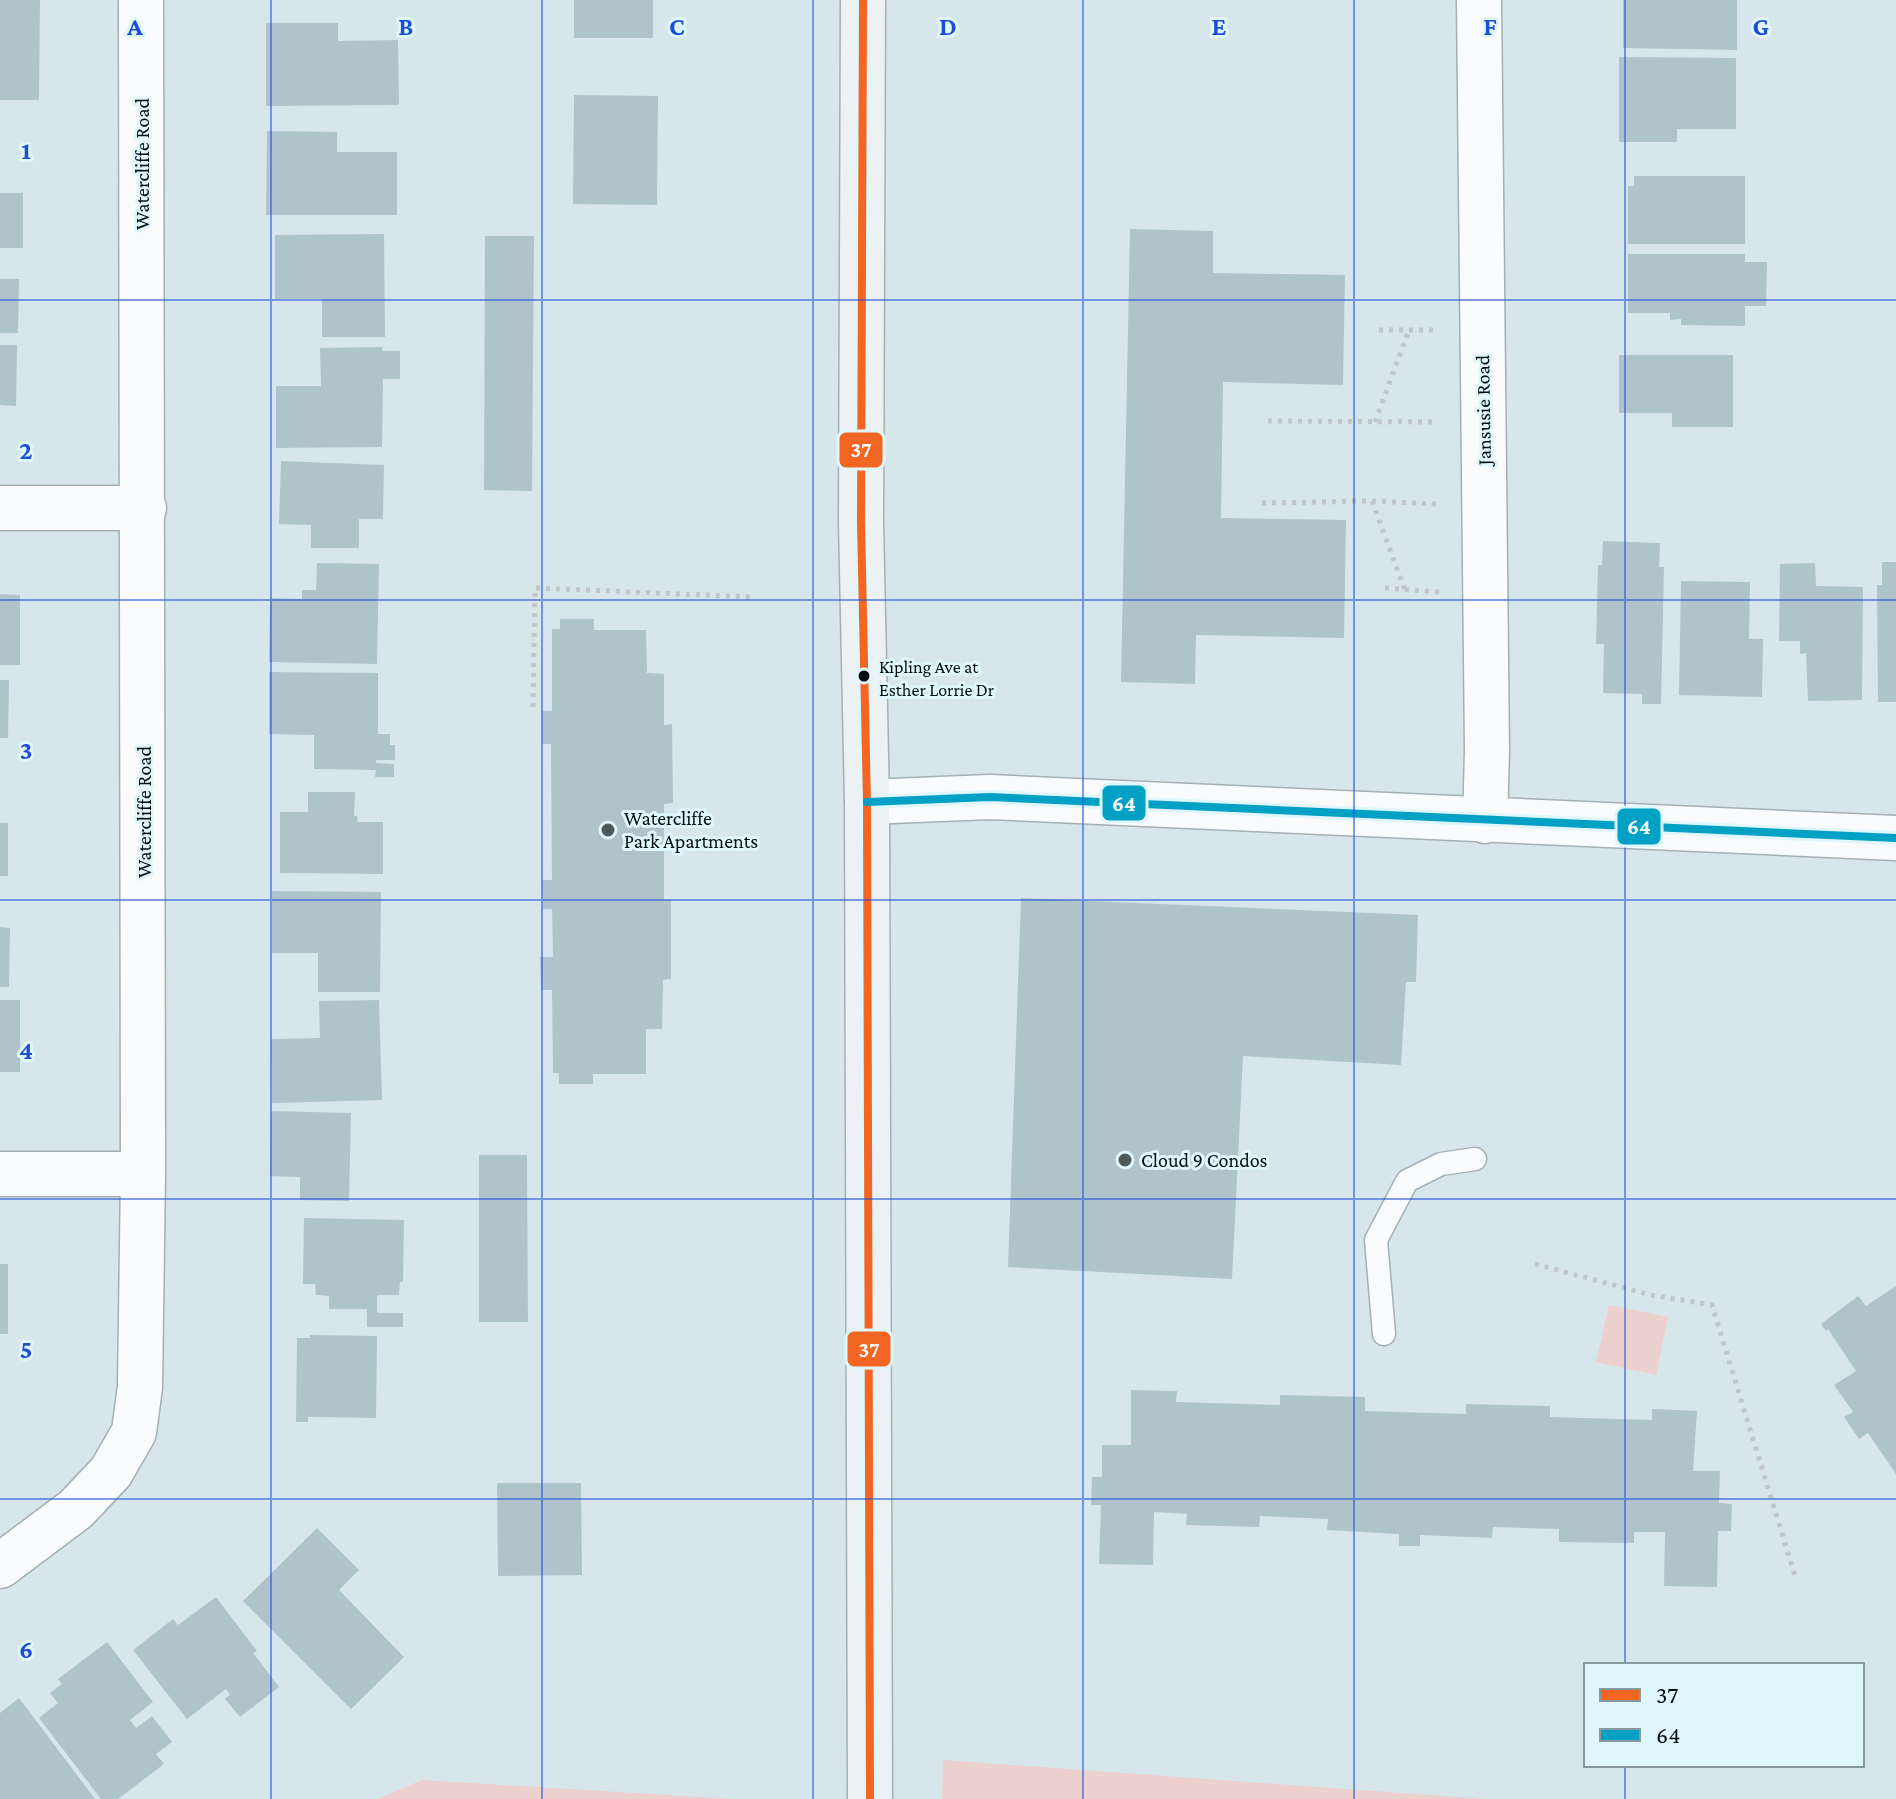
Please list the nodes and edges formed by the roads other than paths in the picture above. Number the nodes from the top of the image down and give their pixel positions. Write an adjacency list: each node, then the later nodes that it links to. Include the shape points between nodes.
1 (141, 0): 5 (street, Watercliffe Road)
2 (863, 0): 6 (main road, via 861,522)
3 (1479, 0): 7 (street, Jansusie Road)
4 (0, 508): 5 (street)
5 (144, 508): 11 (street, Watercliffe Road)
6 (867, 802): 7 (street, via 990,797); 14 (main road)
7 (1485, 821): 8 (street)
8 (1896, 838)
9 (1475, 1159): 12 (lane, via 1441,1164 1407,1181 1382,1228 1376,1240)
10 (0, 1174): 11 (street)
11 (143, 1174): 13 (street, Watercliffe Road, via 140,1387 134,1432 111,1472 76,1509)
12 (1384, 1334)
13 (0, 1566)
14 (870, 1799)

